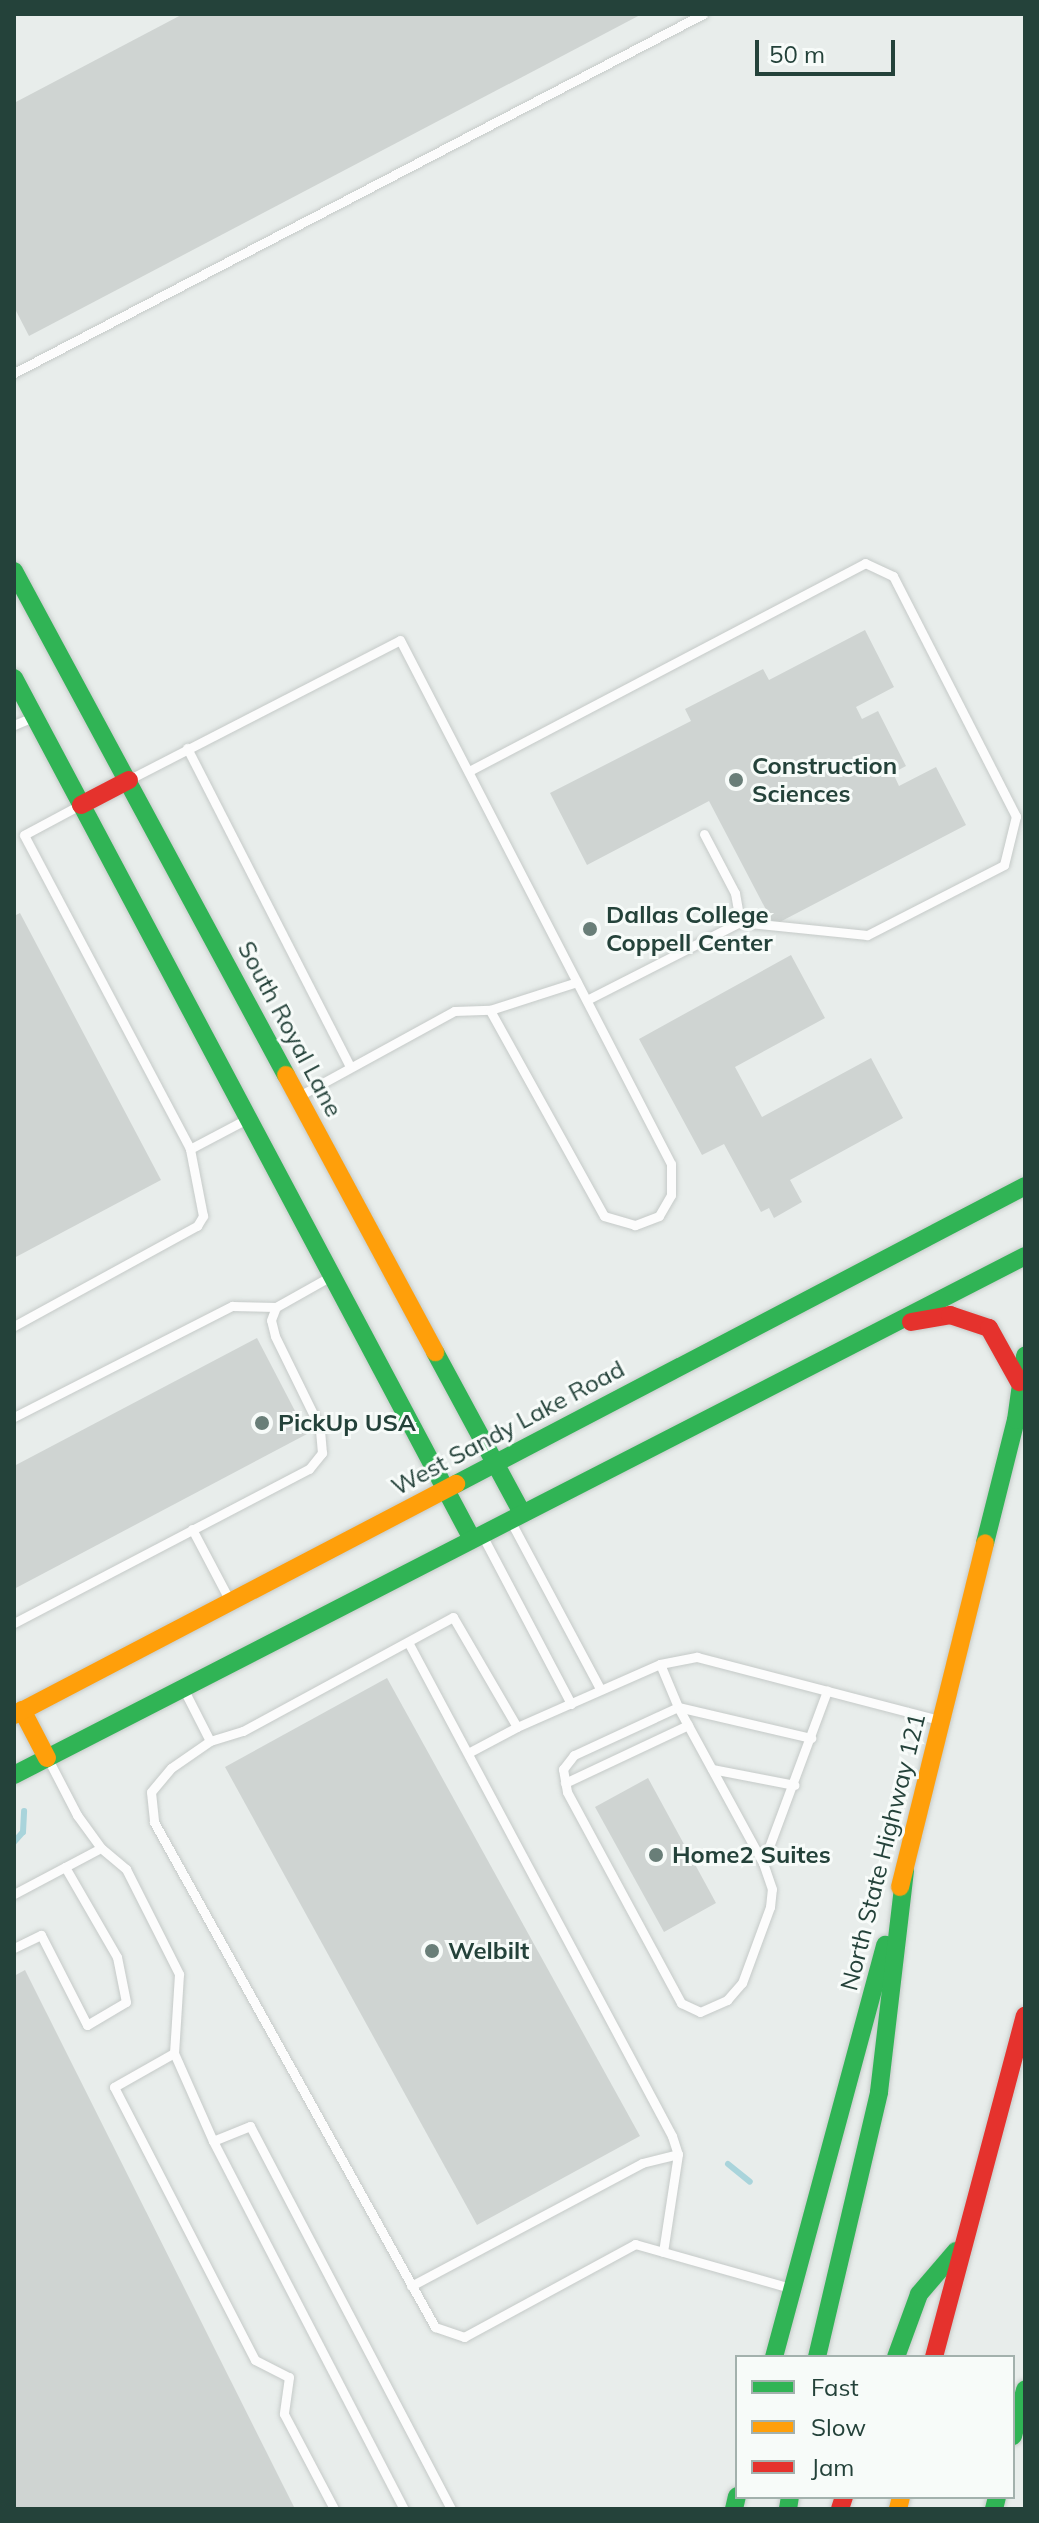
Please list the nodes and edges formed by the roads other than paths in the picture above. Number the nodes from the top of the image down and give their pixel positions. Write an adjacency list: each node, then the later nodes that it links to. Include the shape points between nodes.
1 (703, 14): 2 (lane)
2 (14, 374)
3 (14, 571): 9 (main road, South Royal Lane)
4 (14, 678): 5 (main road)
5 (34, 716): 6 (lane); 10 (main road)
6 (14, 725)
7 (187, 748): 8 (lane, via 400,640); 9 (lane); 17 (lane)
8 (471, 770): 13 (lane, via 865,563 880,566 893,576 1016,816 1004,865 867,935); 14 (lane)
9 (129, 780): 10 (main road); 18 (main road, South Royal Lane)
10 (81, 805): 12 (lane); 19 (main road)
11 (704, 834): 13 (lane, via 735,893)
12 (19, 838): 20 (lane)
13 (740, 922): 15 (lane)
14 (577, 982): 15 (lane); 16 (lane)
15 (587, 1000): 16 (lane, via 671,1164 671,1195 659,1216 648,1222 622,1224 604,1216)
16 (490, 1010): 17 (lane, via 454,1011)
17 (349, 1065): 18 (lane)
18 (299, 1096): 30 (main road, South Royal Lane)
19 (247, 1119): 20 (lane); 23 (main road)
20 (190, 1149): 25 (lane, via 203,1216 197,1226)
21 (1025, 1186): 30 (main road, West Sandy Lake Road)
22 (1025, 1256): 26 (main road)
23 (331, 1276): 24 (lane); 31 (main road)
24 (276, 1307): 29 (lane, via 232,1306); 33 (lane, via 271,1320 275,1336 320,1428 322,1453 309,1469)
25 (14, 1326)
26 (886, 1327): 28 (main road, via 950,1315 971,1319 989,1328 1008,1354); 32 (main road)
27 (1025, 1356): 28 (main road, North State Highway 121)
28 (1020, 1387): 45 (main road, North State Highway 121)
29 (14, 1417)
30 (495, 1462): 31 (main road, West Sandy Lake Road); 32 (main road, South Royal Lane)
31 (445, 1488): 34 (main road); 35 (main road, West Sandy Lake Road)
32 (515, 1514): 34 (main road); 40 (lane)
33 (192, 1529): 35 (lane); 36 (lane)
34 (475, 1535): 39 (main road); 42 (lane)
35 (230, 1601): 43 (main road, West Sandy Lake Road)
36 (14, 1623)
37 (408, 1642): 47 (lane, via 453,1617); 49 (lane, via 243,1731); 50 (lane)
38 (660, 1664): 40 (lane); 41 (lane, via 697,1657); 44 (lane)
39 (183, 1687): 49 (lane); 51 (main road)
40 (600, 1689): 42 (lane)
41 (827, 1691): 45 (lane); 48 (lane)
42 (571, 1704): 47 (lane)
43 (17, 1706): 51 (main road)
44 (678, 1707): 46 (lane); 48 (lane); 54 (lane, via 574,1755 563,1769)
45 (942, 1721): 59 (main road, North State Highway 121)
46 (688, 1725): 52 (lane); 54 (lane)
47 (517, 1727): 50 (lane)
48 (811, 1738): 55 (lane)
49 (210, 1741): 68 (lane, via 171,1768 151,1792 154,1822)
50 (468, 1753): 65 (lane)
51 (47, 1758): 53 (main road); 56 (lane)
52 (712, 1769): 55 (lane); 57 (lane)
53 (14, 1775)
54 (565, 1783): 57 (lane, via 681,2003 700,2012 727,2000 742,1983 770,1907 772,1889)
55 (794, 1785): 57 (lane)
56 (101, 1848): 58 (lane); 63 (lane, via 126,1869 179,1974)
57 (763, 1863)
58 (65, 1867): 60 (lane); 61 (lane, via 117,1957 126,2002 87,2025 41,1935)
59 (905, 1871): 69 (main road, North State Highway 121); 71 (main road, via 879,2092)
60 (14, 1894)
61 (14, 1948)
62 (1025, 2016): 66 (main road)
63 (174, 2053): 64 (lane); 76 (lane, via 114,2087 255,2360 289,2377 284,2414)
64 (213, 2141): 77 (lane); 78 (lane, via 250,2126)
65 (678, 2154): 67 (lane); 68 (lane, via 642,2163)
66 (961, 2245): 72 (main road, via 919,2294); 73 (main road)
67 (663, 2252): 68 (lane, via 635,2244 464,2337 435,2327); 69 (lane)
68 (411, 2286)
69 (793, 2288): 70 (main road, North State Highway 121)
70 (775, 2355)
71 (817, 2355)
72 (897, 2355)
73 (934, 2355)
74 (1025, 2390): 75 (main road)
75 (1015, 2428)
76 (334, 2509)
77 (404, 2509)
78 (451, 2509)

